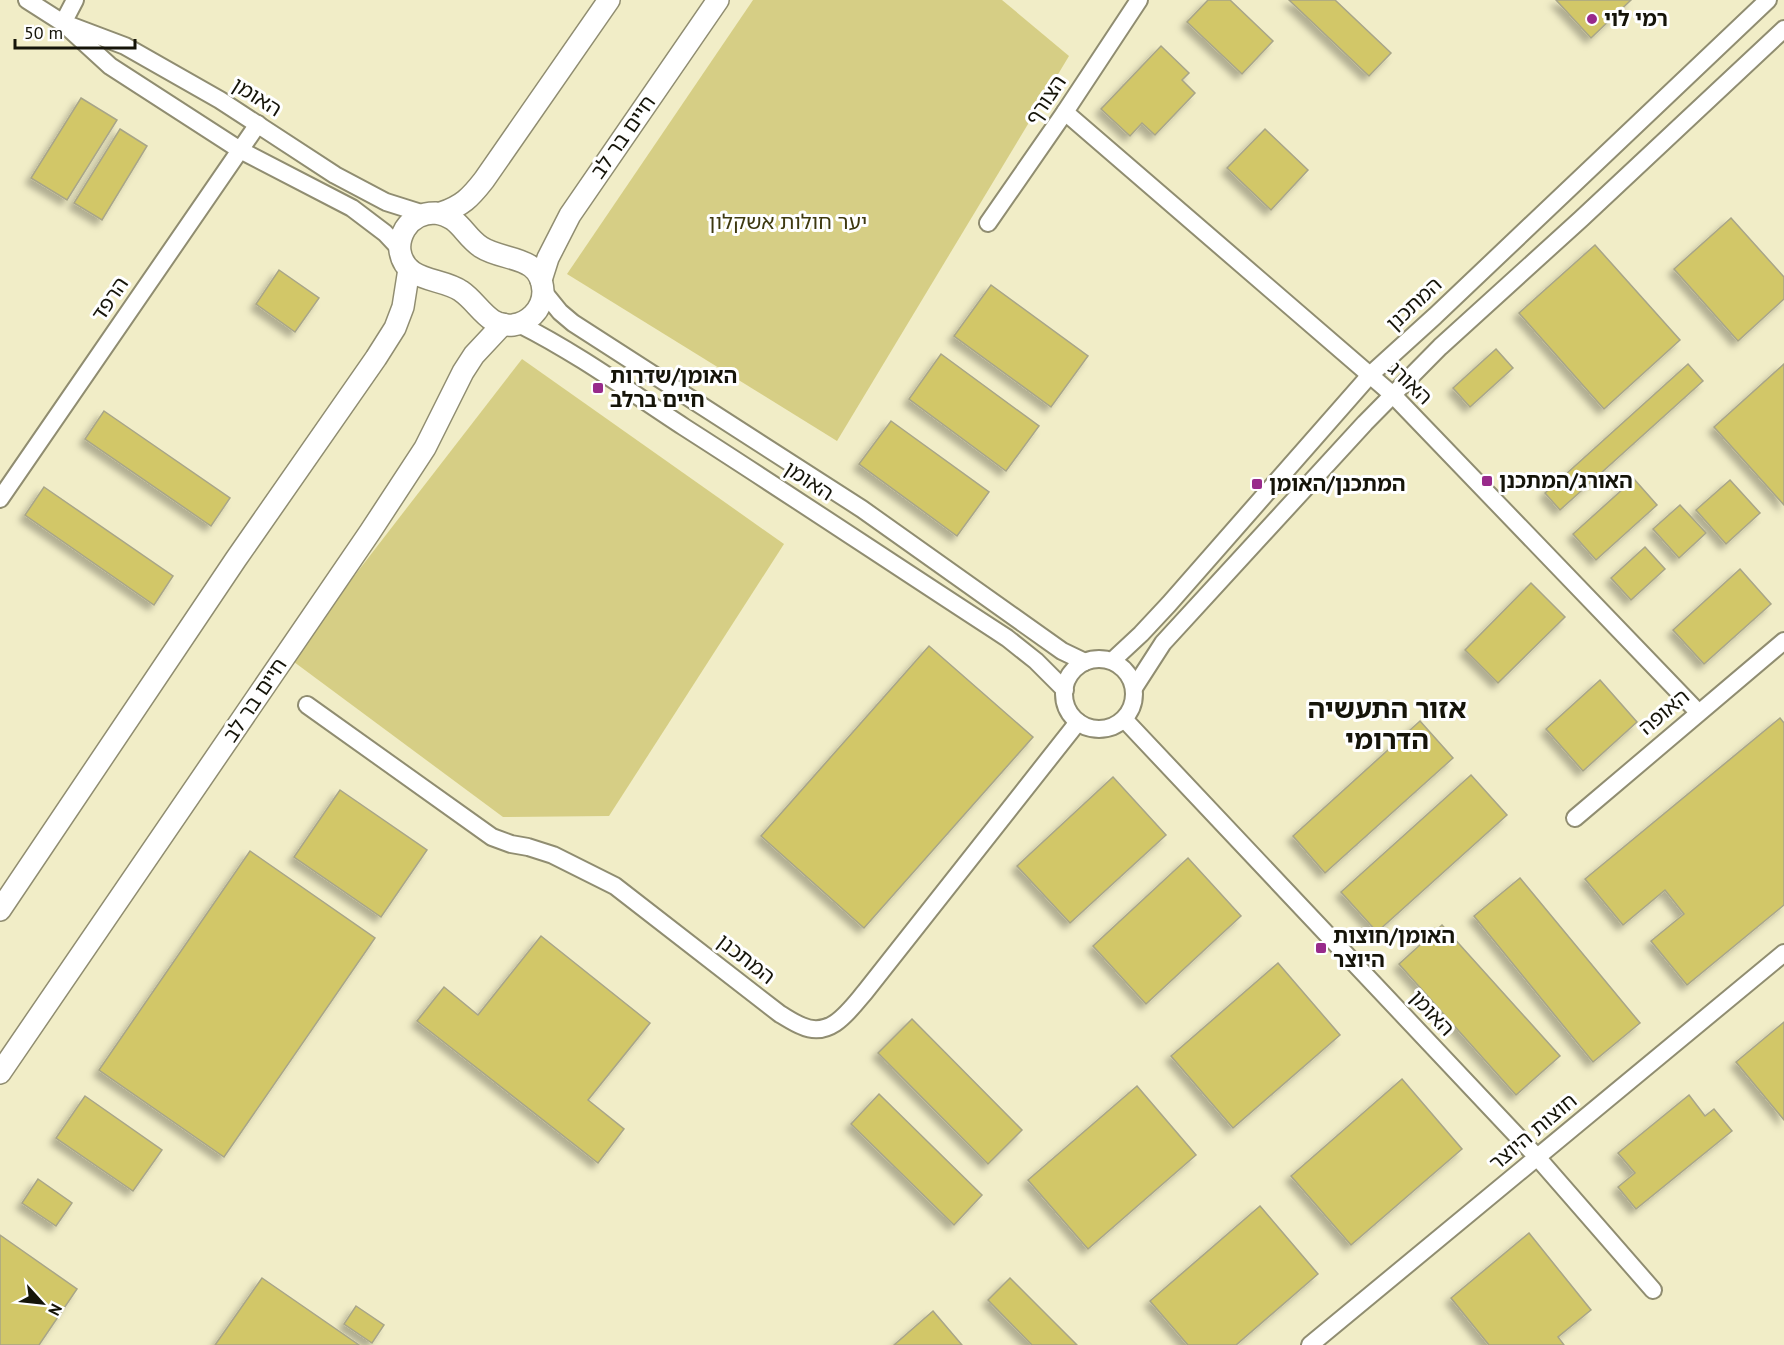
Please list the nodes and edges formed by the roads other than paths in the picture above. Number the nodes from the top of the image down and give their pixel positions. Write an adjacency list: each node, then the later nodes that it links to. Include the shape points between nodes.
1 (27, 0): 7 (street, האומן)
2 (75, 0): 7 (street)
3 (609, 0): 12 (main road, via 470,198 456,208)
4 (718, 0): 16 (main road, חיים בר לב, via 570,214 548,258)
5 (1139, 0): 9 (street, הצורף)
6 (1768, 0): 18 (street, המתכנן)
7 (63, 23): 10 (street, האומן, via 124,46); 11 (street, האומן, via 110,66)
8 (1784, 29): 19 (street, via 1440,347)
9 (1065, 112): 13 (street, הצורף); 18 (street, האורג)
10 (258, 124): 11 (street, הרפד); 12 (street, האומן, via 335,175 386,202)
11 (240, 150): 14 (street, האומן, via 352,208 386,233); 20 (street, הרפד)
12 (432, 214): 14 (main road, via 414,219 401,238); 16 (main road, via 456,221 483,248 527,263)
13 (988, 223)
14 (400, 249): 15 (main road)
15 (409, 269): 17 (main road, via 422,278 463,292 488,318); 31 (main road, via 404,307 376,358)
16 (542, 285): 17 (main road, חיים בר לב, via 543,298 537,311 526,321); 23 (street, האומן, via 560,312 573,323 862,509 1062,651)
17 (511, 324): 25 (street, האומן, via 558,344 788,493 1007,639); 33 (main road, חיים בר לב, via 474,355 425,448 370,532)
18 (1370, 375): 19 (street, האורג); 22 (street, המתכנן, via 1141,634)
19 (1393, 396): 24 (street, via 1163,643); 27 (street, האורג)
20 (0, 499)
21 (1784, 641): 27 (street, האופה)
22 (1112, 661): 23 (street); 24 (street, via 1126,672)
23 (1085, 662): 25 (street, via 1071,673)
24 (1134, 688): 28 (street, via 1131,710)
25 (1065, 690): 29 (street, via 1065,702)
26 (307, 705): 29 (street, המתכנן, via 492,837 553,855 615,886 780,1014 804,1028 824,1029 842,1020)
27 (1698, 712): 30 (street, האופה)
28 (1124, 719): 29 (street, via 1096,729); 34 (street, האומן)
29 (1078, 722)
30 (1575, 818)
31 (0, 910)
32 (1784, 953): 34 (street, חוצות היוצר)
33 (0, 1072)
34 (1537, 1157): 35 (street, האומן); 36 (street, חוצות היוצר)
35 (1653, 1290)
36 (1310, 1345)

